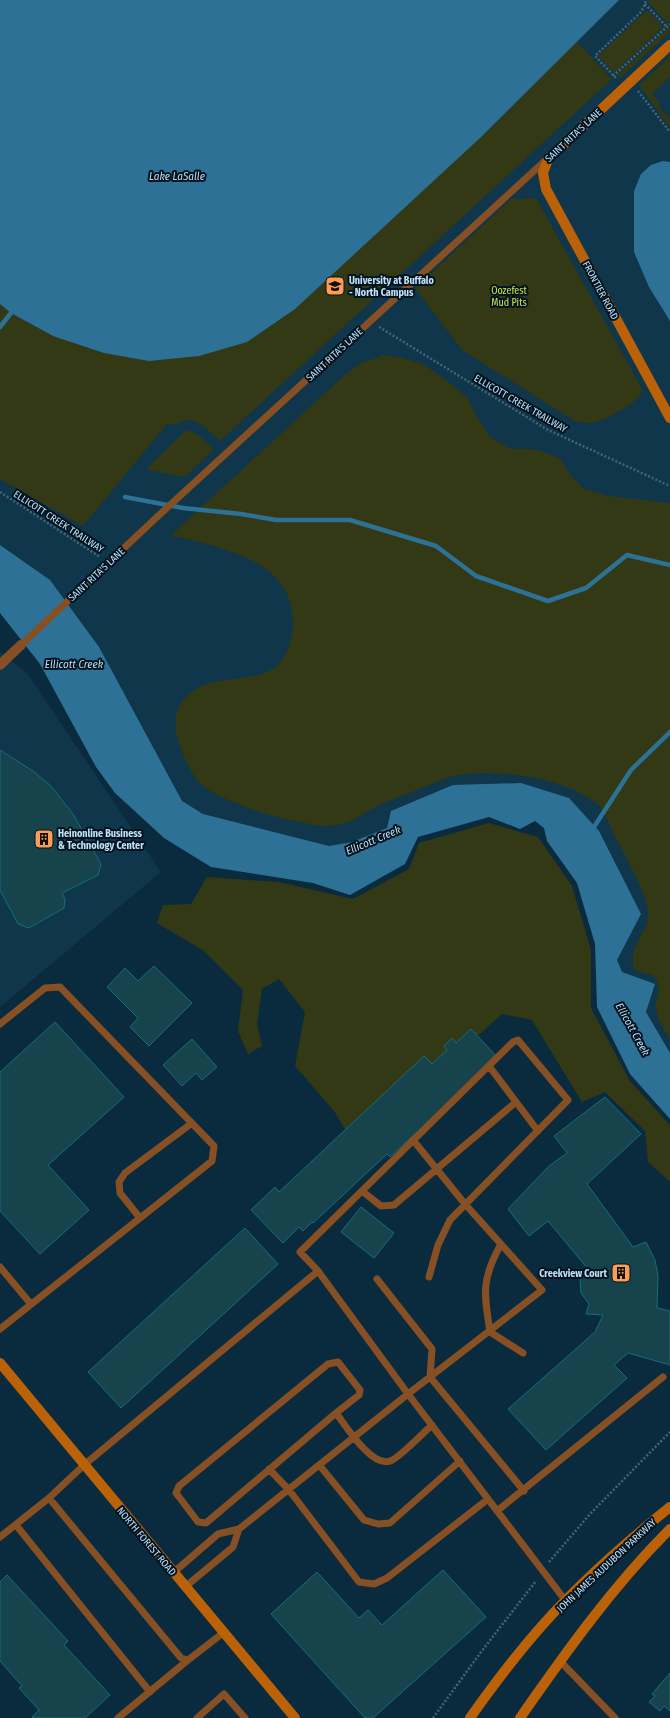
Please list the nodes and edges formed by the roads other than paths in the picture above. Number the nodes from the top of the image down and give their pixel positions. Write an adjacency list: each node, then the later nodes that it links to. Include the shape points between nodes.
1 (670, 45): 2 (street, SAINT RITA'S LANE)
2 (548, 158): 3 (street, FRONTIER ROAD, via 543,173 546,189); 4 (lane, SAINT RITA'S LANE)
3 (670, 418)
4 (21, 645): 5 (street, SAINT RITA'S LANE)
5 (0, 665)
6 (0, 1024): 9 (lane, via 45,988 60,987)
7 (489, 1066): 8 (lane); 10 (lane, via 518,1040 568,1100); 11 (lane)
8 (516, 1102): 10 (lane); 12 (lane)
9 (192, 1123): 15 (lane, via 125,1173 119,1182 120,1193); 15 (lane, via 214,1146 212,1161)
10 (538, 1131): 14 (lane)
11 (413, 1140): 12 (lane); 13 (lane)
12 (437, 1169): 13 (lane, via 394,1205 381,1206); 14 (lane)
13 (362, 1191): 18 (lane, via 300,1252)
14 (465, 1204): 16 (lane); 19 (lane, via 450,1220)
15 (140, 1218): 21 (lane)
16 (501, 1244): 23 (lane, via 490,1263 486,1278); 23 (lane, via 542,1290)
17 (0, 1267): 21 (lane)
18 (318, 1271): 28 (lane); 33 (lane)
19 (429, 1277)
20 (377, 1279): 26 (lane, via 432,1348)
21 (30, 1303): 22 (lane)
22 (0, 1329)
23 (490, 1332): 24 (lane); 26 (lane)
24 (523, 1353)
25 (0, 1362): 33 (street, NORTH FOREST ROAD)
26 (430, 1377): 28 (lane); 37 (lane)
27 (663, 1377): 37 (lane)
28 (408, 1394): 30 (lane); 31 (lane)
29 (336, 1413): 31 (lane); 35 (lane); 35 (lane, via 359,1395 360,1390 338,1362 328,1364 179,1486 176,1493 198,1522 206,1522)
30 (432, 1425): 31 (lane, via 392,1461 383,1463 375,1459); 32 (lane)
31 (354, 1438): 34 (lane)
32 (460, 1461): 34 (lane, via 390,1523 378,1524 364,1520); 39 (lane)
33 (84, 1465): 38 (lane); 46 (street, NORTH FOREST ROAD)
34 (320, 1466): 36 (lane)
35 (269, 1470): 36 (lane)
36 (289, 1490): 39 (lane, via 359,1582 374,1584 387,1578); 44 (lane)
37 (524, 1491): 41 (lane)
38 (49, 1498): 42 (lane); 50 (lane, via 181,1658)
39 (488, 1499): 41 (lane)
40 (670, 1507): 48 (street, JOHN JAMES AUDUBON PARKWAY)
41 (498, 1511): 48 (lane)
42 (16, 1525): 45 (lane); 52 (lane)
43 (670, 1529): 51 (street, JOHN JAMES AUDUBON PARKWAY, via 613,1591)
44 (239, 1530): 46 (lane, via 218,1534); 47 (lane, via 233,1547)
45 (0, 1537)
46 (173, 1573): 47 (street, NORTH FOREST ROAD)
47 (185, 1587): 49 (street, NORTH FOREST ROAD)
48 (565, 1600): 57 (street, JOHN JAMES AUDUBON PARKWAY, via 516,1656)
49 (223, 1633): 50 (lane); 53 (street, NORTH FOREST ROAD)
50 (188, 1660): 52 (lane)
51 (560, 1661): 58 (street, JOHN JAMES AUDUBON PARKWAY); 59 (lane)
52 (150, 1692): 54 (lane)
53 (289, 1716)
54 (118, 1718)
55 (197, 1718): 56 (lane, via 224,1694)
56 (245, 1718)
57 (470, 1718)
58 (520, 1718)
59 (614, 1718)

